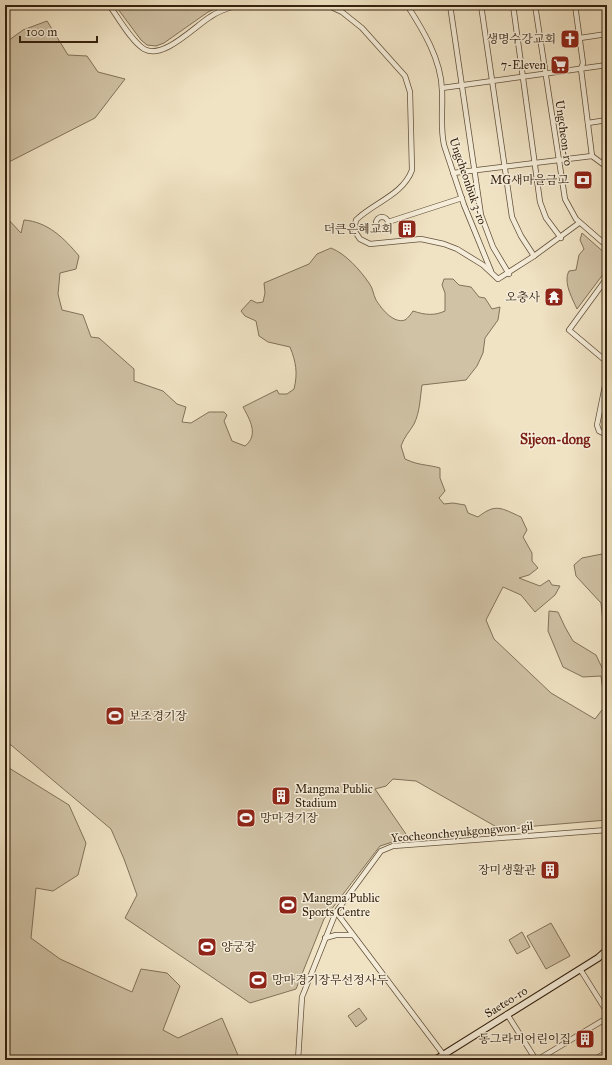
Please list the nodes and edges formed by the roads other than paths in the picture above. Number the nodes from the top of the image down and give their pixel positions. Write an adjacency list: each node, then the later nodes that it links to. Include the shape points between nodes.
1 (109, 5): 2 (street, via 138,44 145,50 155,52 168,48 217,12)
2 (238, 5)
3 (327, 5): 34 (street, via 347,15 362,28 399,68 405,76 410,92 413,167 411,174 401,188 356,220 356,235 370,244 409,240 432,241)
4 (407, 5): 18 (street, Ungcheonbuk 3-ro, via 431,47)
5 (450, 5): 17 (street)
6 (481, 5): 16 (street)
7 (513, 5): 15 (street)
8 (535, 5): 14 (street, Ungcheon-ro)
9 (575, 5): 11 (street)
10 (607, 34): 11 (street)
11 (580, 38): 13 (street, via 583,63)
12 (607, 65): 13 (street)
13 (581, 69): 14 (street); 20 (street)
14 (545, 74): 15 (street); 22 (street, Ungcheon-ro)
15 (523, 77): 16 (street); 23 (street)
16 (492, 81): 17 (street); 24 (street)
17 (462, 85): 18 (street); 26 (street)
18 (442, 88): 27 (street, Ungcheonbuk 3-ro, via 442,136)
19 (607, 120): 20 (street)
20 (588, 123): 21 (street)
21 (592, 156): 22 (street); 25 (street)
22 (558, 160): 23 (street); 30 (street, Ungcheon-ro, via 566,202)
23 (535, 163): 24 (street); 31 (street, via 543,212)
24 (504, 167): 26 (street); 35 (street, via 512,217)
25 (607, 167)
26 (474, 170): 27 (street); 37 (street, via 486,232)
27 (453, 173): 28 (street, Ungcheonbuk 3-ro)
28 (462, 198): 29 (street); 33 (street, Ungcheonbuk 3-ro)
29 (388, 222)
30 (579, 223): 31 (street); 32 (street, Ungcheon-ro)
31 (561, 238): 35 (street)
32 (607, 246)
33 (482, 249): 34 (street, via 479,256); 36 (street, Ungcheonbuk 3-ro)
34 (470, 256): 36 (street)
35 (534, 256): 37 (street)
36 (492, 273): 37 (street, via 498,279)
37 (509, 274)
38 (607, 278): 39 (street, via 569,330)
39 (607, 362)
40 (607, 376): 41 (street, via 597,425 599,431)
41 (607, 435)
42 (607, 830): 43 (street, Yeocheoncheyukgongwon-gil, via 393,846 381,851)
43 (336, 912): 44 (street); 45 (street, Yeocheoncheyukgongwon-gil)
44 (352, 934): 45 (street); 52 (street)
45 (325, 938): 53 (street, Yeocheoncheyukgongwon-gil, via 302,997)
46 (606, 953): 47 (street, Saeteo-ro)
47 (580, 969): 48 (street); 49 (street, Saeteo-ro)
48 (607, 1012)
49 (507, 1014): 52 (street, Saeteo-ro); 55 (street)
50 (607, 1018): 55 (street)
51 (607, 1052): 56 (street)
52 (443, 1054): 54 (street, Saeteo-ro)
53 (298, 1060)
54 (435, 1060)
55 (536, 1060)
56 (594, 1060)

